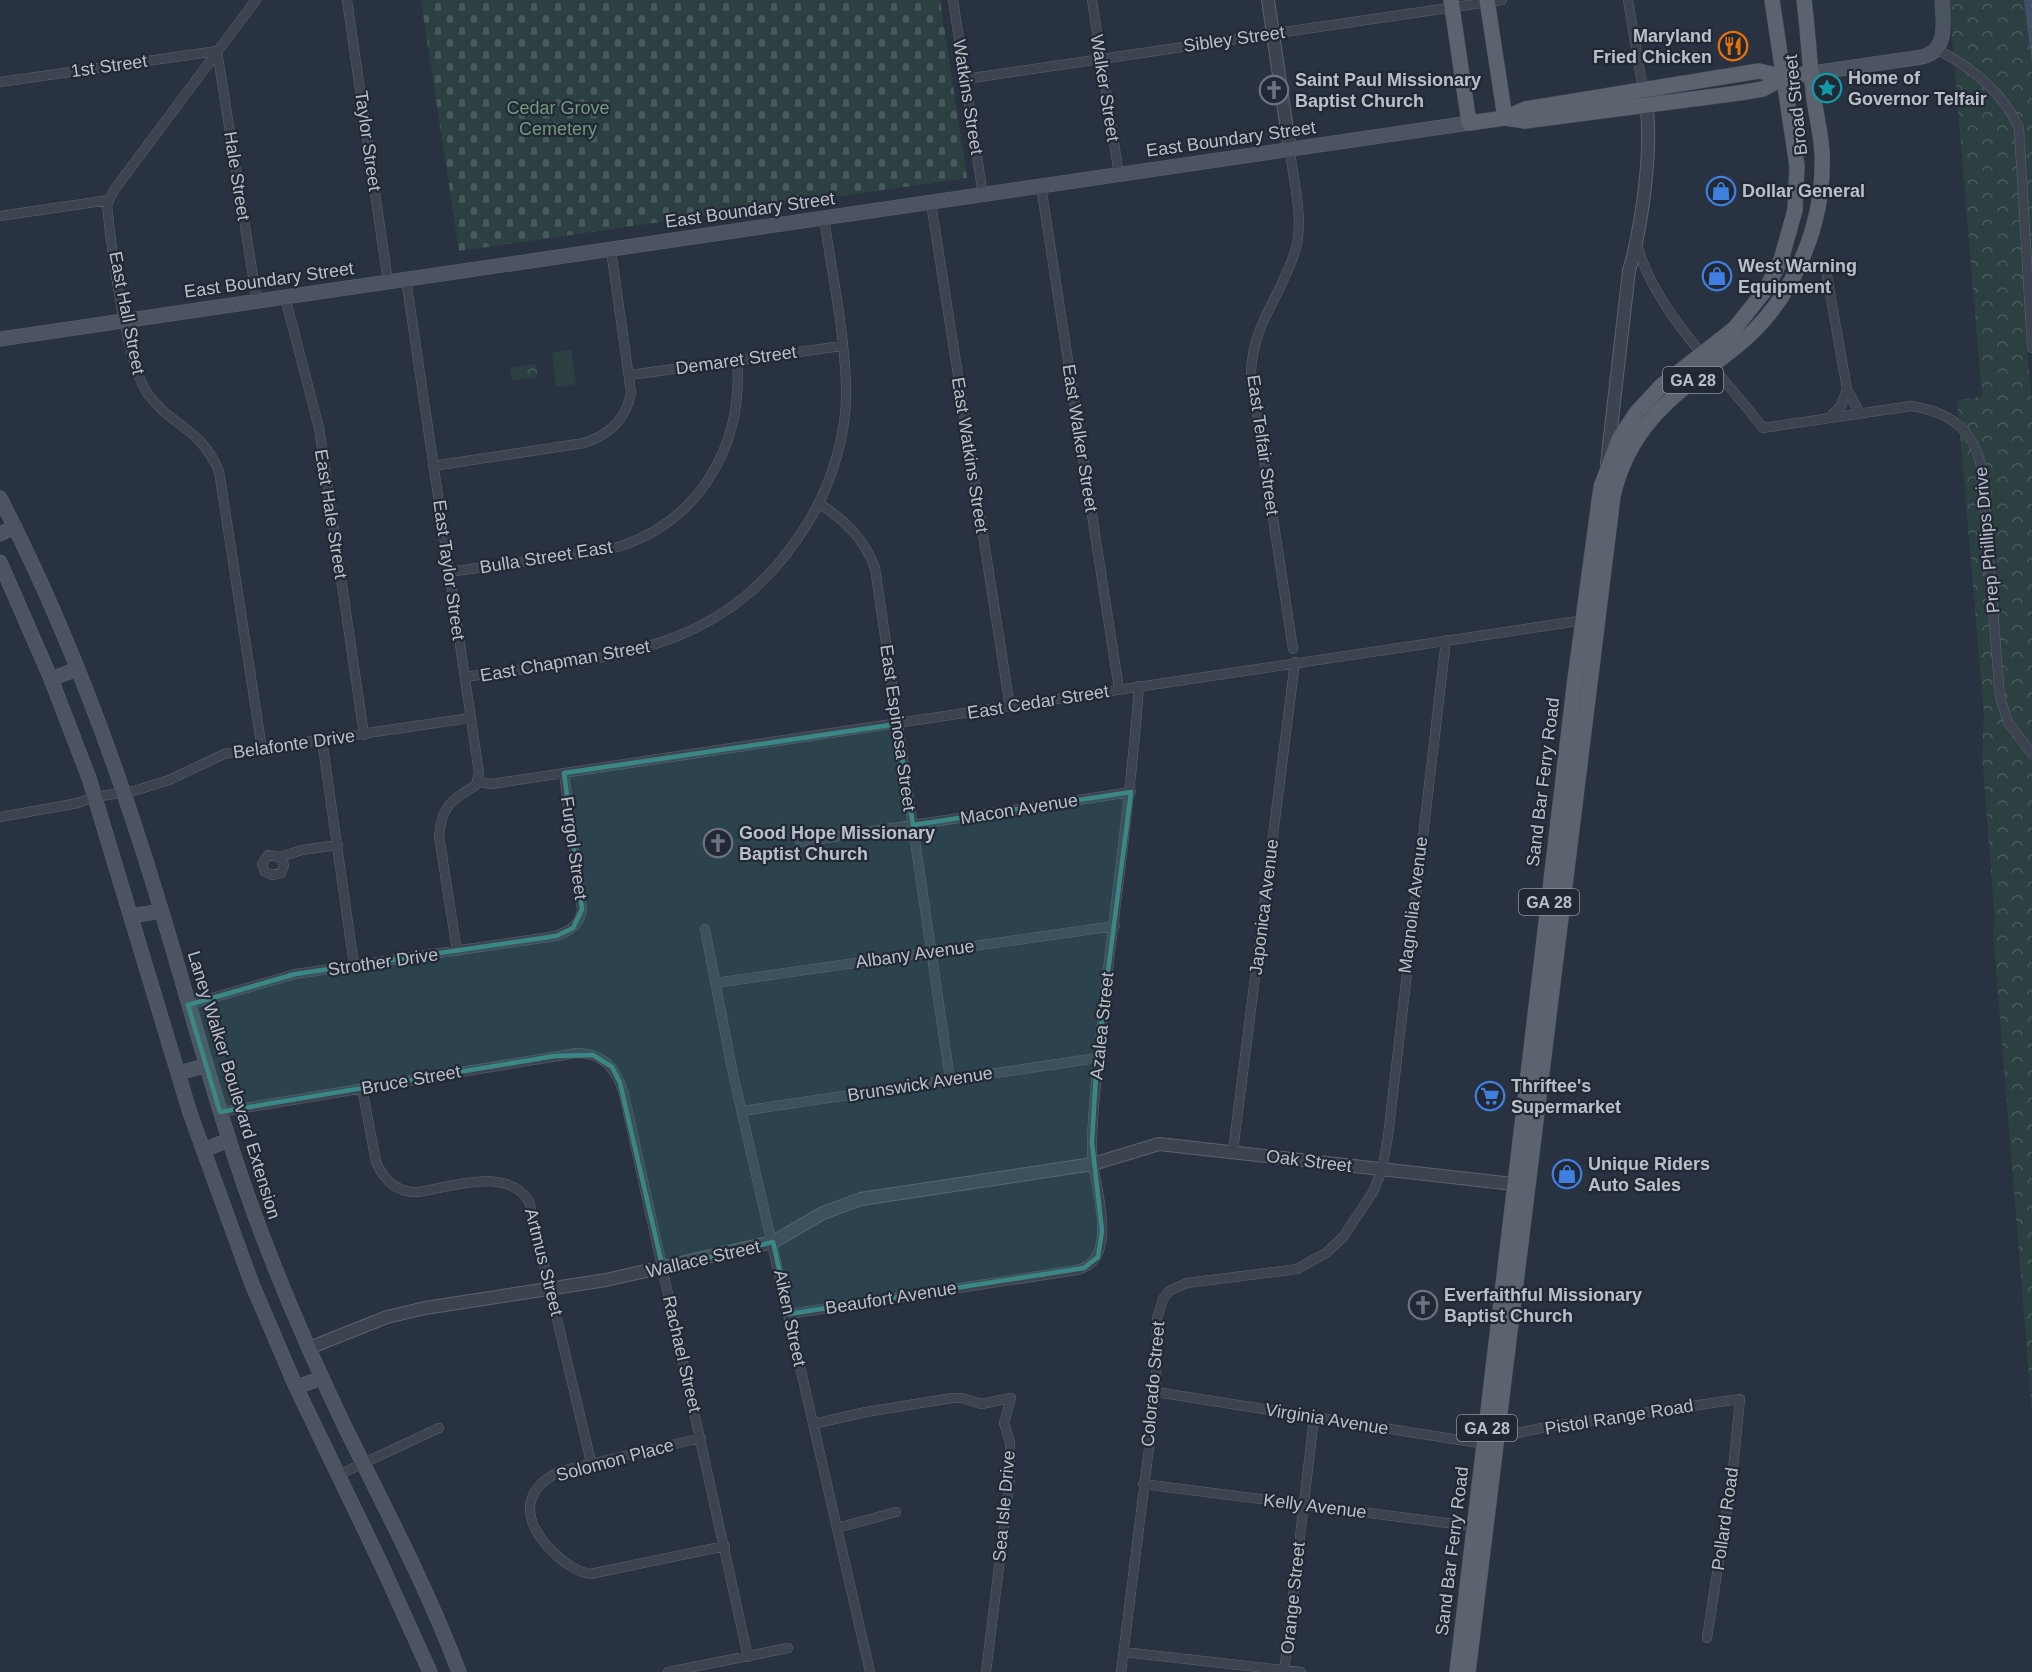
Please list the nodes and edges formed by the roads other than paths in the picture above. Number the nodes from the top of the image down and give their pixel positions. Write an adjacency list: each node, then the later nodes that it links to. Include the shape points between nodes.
1 (256, 0): 14 (street)
2 (347, 0): 35 (street, Taylor Street)
3 (953, 0): 18 (street, Watkins Street)
4 (1092, 0): 15 (street, Walker Street)
5 (1268, 0): 12 (street, East Telfair Street)
6 (1628, 0): 20 (street)
7 (1772, 0): 17 (main road, Broad Street / GA 28)
8 (1804, 0): 16 (main road, Broad Street / GA 28)
9 (1942, 0): 13 (main road, via 1943,36)
10 (1492, 1): 11 (street, Sibley Street); 21 (main road)
11 (1451, 4): 12 (street, Sibley Street); 22 (main road)
12 (1273, 34): 15 (street, Sibley Street); 23 (street, East Telfair Street)
13 (1938, 50): 16 (main road, East Boundary Street, via 1922,57); 41 (street, via 1960,61 1992,90 2019,128)
14 (218, 51): 19 (street, 1st Street); 27 (street); 37 (street, Hale Street)
15 (1100, 59): 18 (street, Sibley Street); 24 (street, Walker Street)
16 (1812, 73): 17 (main road, East Boundary Street); 42 (main road, Broad Street / GA 28, via 1822,167 1819,201 1806,250 1789,284 1763,321)
17 (1784, 77): 20 (main road, East Boundary Street, via 1760,71); 42 (main road, Broad Street / GA 28, via 1796,150 1795,210 1775,272 1756,303)
18 (965, 79): 26 (street, Watkins Street)
19 (0, 82)
20 (1645, 97): 21 (main road, East Boundary Street, via 1525,109); 31 (street, via 1649,131)
21 (1505, 118): 22 (main road, East Boundary Street)
22 (1469, 123): 23 (main road, East Boundary Street)
23 (1290, 150): 24 (main road, East Boundary Street); 59 (street, East Telfair Street, via 1298,238 1255,340 1251,374)
24 (1119, 175): 25 (main road, East Boundary Street)
25 (1041, 186): 26 (main road, East Boundary Street); 65 (street, East Walker Street)
26 (982, 195): 28 (main road, East Boundary Street)
27 (109, 200): 29 (street); 38 (street, East Hall Street, via 108,215)
28 (931, 203): 30 (main road, East Boundary Street); 66 (street, East Watkins Street)
29 (0, 216)
30 (824, 218): 32 (main road, East Boundary Street); 40 (street, East Chapman Street)
31 (1637, 244): 42 (street, Prep Phillips Drive, via 1651,283); 49 (street, via 1629,272)
32 (611, 250): 34 (main road, East Boundary Street); 44 (street)
33 (1827, 276): 45 (street)
34 (406, 279): 35 (main road, East Boundary Street); 48 (street, East Taylor Street)
35 (388, 282): 36 (main road, East Boundary Street)
36 (285, 297): 37 (main road, East Boundary Street); 69 (street, East Hale Street, via 319,428)
37 (257, 301): 38 (main road, East Boundary Street)
38 (126, 320): 39 (main road, East Boundary Street); 71 (street, East Hall Street, via 141,383 153,401 203,442 219,471)
39 (0, 339)
40 (842, 346): 43 (street, Demaret Street); 51 (street, East Chapman Street, via 844,415 834,464)
41 (2032, 348)
42 (1708, 359): 47 (street, Prep Phillips Drive, via 1763,428); 49 (main road, Broad Street / GA 28, via 1662,386 1637,412 1619,439); 52 (main road, Broad Street / GA 28, via 1638,435 1617,480)
43 (737, 360): 44 (street, Demaret Street); 56 (street, Bulla Street East, via 738,394 727,446 711,477 674,517 620,546)
44 (630, 375): 48 (street, via 626,411 615,426 596,439)
45 (1847, 389): 46 (street); 47 (street, via 1840,406)
46 (1860, 414): 47 (street, Prep Phillips Drive); 72 (street, Prep Phillips Drive, via 1911,406 1933,409 1954,421 1975,445 1988,528 2000,697 2008,722)
47 (1828, 418)
48 (433, 465): 56 (street, East Taylor Street)
49 (1606, 470): 57 (main road, Sand Bar Ferry Road / GA 28, via 1598,504)
50 (0, 498): 53 (main road, Laney Walker Boulevard Extension)
51 (820, 504): 62 (street, East Chapman Street, via 762,582 730,609 686,634 616,656); 68 (street, East Espinosa Street, via 857,535 874,568)
52 (1608, 525): 57 (main road, Sand Bar Ferry Road / GA 28)
53 (15, 526): 54 (main road); 61 (main road, Laney Walker Boulevard Extension)
54 (0, 534)
55 (0, 562): 63 (main road)
56 (449, 572): 62 (street, East Taylor Street)
57 (1591, 620): 58 (street, East Cedar Street); 106 (main road, Sand Bar Ferry Road / GA 28)
58 (1446, 640): 60 (street, East Cedar Street); 105 (street, Magnolia Avenue)
59 (1293, 649)
60 (1295, 662): 64 (street, East Cedar Street); 103 (street, Japonica Avenue)
61 (77, 669): 63 (main road); 76 (main road, Laney Walker Boulevard Extension)
62 (465, 677): 67 (street, East Taylor Street)
63 (51, 679): 77 (main road)
64 (1139, 686): 65 (street, East Cedar Street); 75 (street, Azalea Street)
65 (1119, 689): 66 (street, East Cedar Street)
66 (1010, 707): 68 (street, East Cedar Street)
67 (470, 718): 69 (street, Belafonte Drive); 74 (street, East Taylor Street)
68 (897, 724): 73 (street, East Cedar Street); 79 (street, East Espinosa Street)
69 (364, 735): 70 (street, Belafonte Drive)
70 (322, 740): 71 (street, Belafonte Drive); 81 (street)
71 (262, 749): 76 (street, Belafonte Drive, via 224,754 169,780)
72 (2032, 754)
73 (564, 773): 74 (street, East Cedar Street, via 491,784); 85 (street, Furgol Street, via 582,909)
74 (478, 782): 88 (street, via 450,801 440,819 439,836)
75 (1131, 792): 79 (street, Macon Avenue); 86 (street, Azalea Street)
76 (124, 794): 77 (street, Belafonte Drive); 83 (main road, Laney Walker Boulevard Extension)
77 (94, 797): 78 (street, Belafonte Drive); 84 (main road)
78 (0, 818)
79 (913, 825): 80 (street, Macon Avenue); 89 (street, East Espinosa Street)
80 (801, 842)
81 (338, 845): 82 (street); 90 (street)
82 (280, 857)
83 (161, 911): 84 (main road); 92 (main road, Laney Walker Boulevard Extension)
84 (132, 916): 96 (main road)
85 (578, 923): 88 (street, Strother Drive, via 556,936)
86 (1115, 926): 89 (street, Albany Avenue); 94 (street, Azalea Street)
87 (705, 929): 91 (street, Aiken Street)
88 (457, 951): 90 (street, Strother Drive)
89 (931, 952): 91 (street, Albany Avenue); 97 (street, East Espinosa Street)
90 (354, 965): 92 (street, Strother Drive, via 295,974)
91 (715, 983): 99 (street, Aiken Street)
92 (188, 1005): 95 (main road, Laney Walker Boulevard Extension)
93 (602, 1058): 98 (street, Bruce Street, via 576,1053); 108 (street, Rachael Street, via 612,1066 620,1083)
94 (1097, 1058): 97 (street, Brunswick Avenue); 104 (street, Azalea Street)
95 (205, 1066): 96 (main road); 100 (main road, Laney Walker Boulevard Extension)
96 (178, 1073): 102 (main road)
97 (950, 1079): 99 (street, Brunswick Avenue)
98 (362, 1088): 100 (street, Bruce Street); 110 (street, Artmus Street, via 372,1149 387,1181 409,1192 491,1181 517,1187 533,1211)
99 (742, 1111): 107 (street, Aiken Street)
100 (219, 1112): 101 (main road, Laney Walker Boulevard Extension)
101 (229, 1140): 102 (main road); 112 (main road, Laney Walker Boulevard Extension)
102 (203, 1150): 114 (main road, via 252,1284)
103 (1233, 1151): 104 (street, Oak Street, via 1158,1144); 105 (street, Oak Street)
104 (1093, 1164): 107 (street, Wallace Street, via 861,1199 823,1213); 109 (street, Azalea Street, via 1102,1231 1095,1261 1084,1268)
105 (1382, 1170): 106 (street, Oak Street); 115 (street, Colorado Street, via 1373,1192 1349,1228 1334,1246 1309,1265 1194,1282 1169,1291 1157,1319)
106 (1523, 1185): 121 (main road, Sand Bar Ferry Road / GA 28)
107 (773, 1242): 108 (street, Wallace Street); 111 (street, Aiken Street)
108 (663, 1269): 110 (street, Wallace Street); 120 (street, Rachael Street)
109 (994, 1282): 111 (street, Beaufort Avenue)
110 (552, 1288): 112 (street, Wallace Street, via 396,1314); 122 (street, Artmus Street)
111 (789, 1314): 118 (street, Aiken Street)
112 (309, 1348): 113 (main road, Laney Walker Boulevard Extension)
113 (322, 1378): 114 (main road); 123 (main road, Laney Walker Boulevard Extension)
114 (296, 1387): 124 (main road)
115 (1156, 1392): 117 (street, Virginia Avenue); 125 (street, Colorado Street)
116 (1740, 1399): 121 (street, Pistol Range Road); 131 (street, Pollard Road)
117 (1314, 1418): 121 (street, Virginia Avenue); 126 (street, Orange Street)
118 (813, 1424): 129 (street, Aiken Street); 140 (street, Sea Isle Drive, via 951,1398 981,1404 1011,1398 1004,1423 1010,1442 1010,1478)
119 (439, 1428): 123 (street)
120 (701, 1438): 122 (street, Solomon Place); 130 (street, Rachael Street)
121 (1491, 1440): 128 (main road, Sand Bar Ferry Road / GA 28)
122 (591, 1462): 130 (street, Solomon Place, via 560,1471 543,1481 533,1494 529,1509 531,1521 546,1544 576,1570 590,1574 608,1572)
123 (363, 1463): 124 (street); 137 (main road, Laney Walker Boulevard Extension)
124 (338, 1474): 136 (main road)
125 (1143, 1484): 126 (street, Kelly Avenue); 133 (street, Colorado Street)
126 (1303, 1505): 128 (street, Kelly Avenue); 135 (street, Orange Street)
127 (896, 1512): 129 (street)
128 (1481, 1527): 143 (main road, Sand Bar Ferry Road / GA 28); 144 (main road, Sand Bar Ferry Road / GA 28)
129 (837, 1528): 139 (street, Aiken Street)
130 (725, 1546): 134 (street, Rachael Street)
131 (1707, 1638)
132 (788, 1648): 134 (street)
133 (1124, 1652): 135 (street); 141 (street, Colorado Street)
134 (748, 1657): 138 (street)
135 (1284, 1671): 142 (street)
136 (430, 1672)
137 (459, 1672)
138 (668, 1672)
139 (870, 1672)
140 (986, 1672)
141 (1121, 1672)
142 (1301, 1672)
143 (1457, 1672)
144 (1468, 1672)

